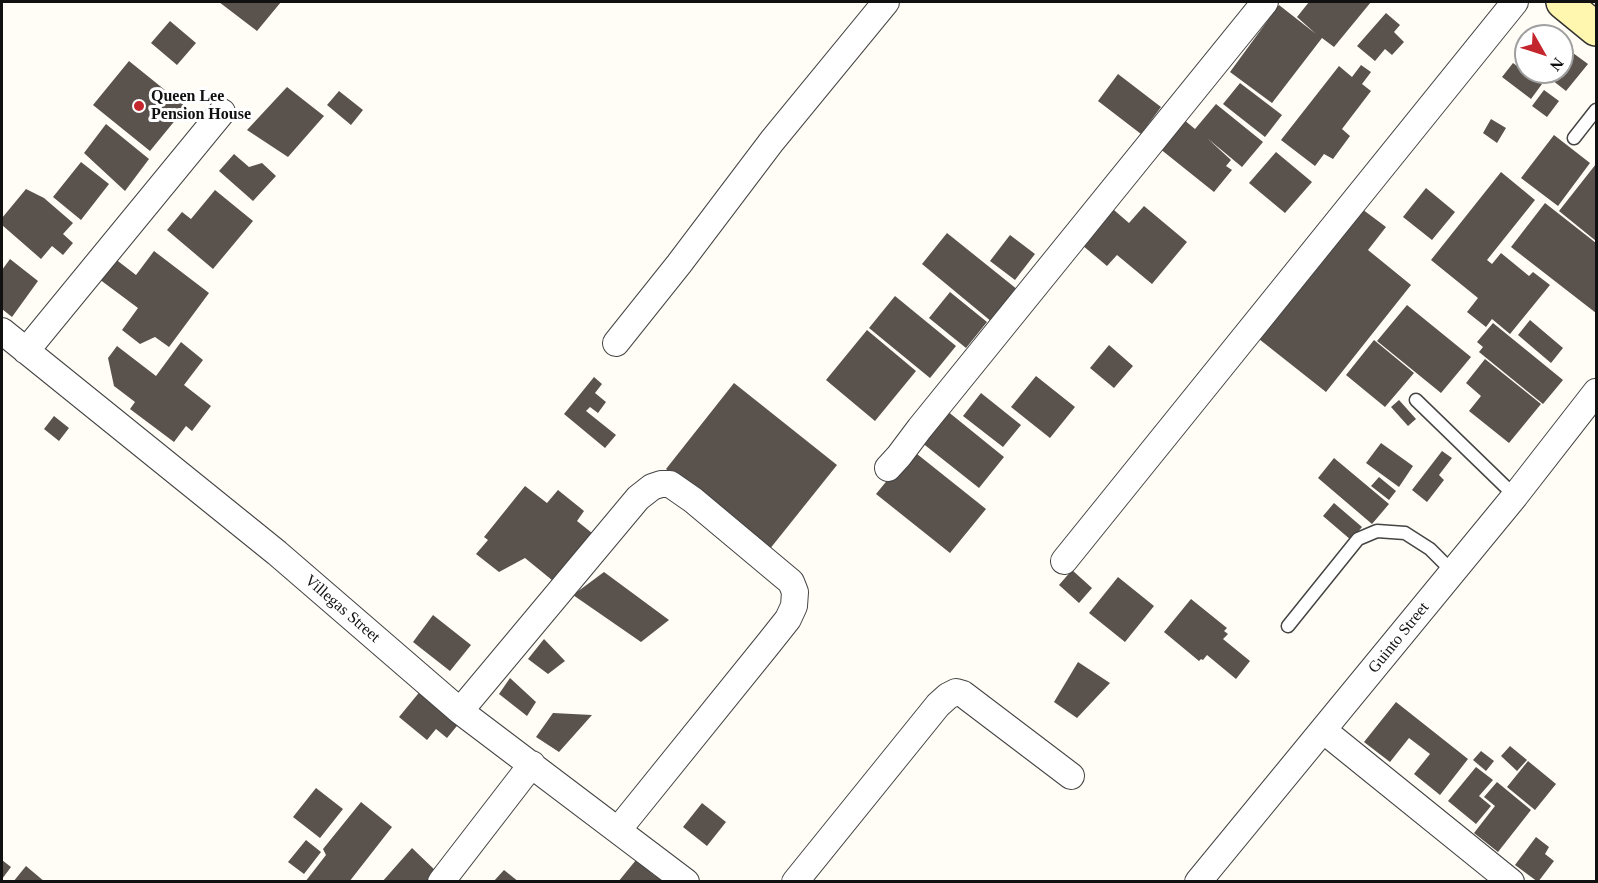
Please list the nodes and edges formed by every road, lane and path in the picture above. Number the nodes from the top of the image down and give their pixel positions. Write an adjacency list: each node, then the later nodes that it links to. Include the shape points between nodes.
1 (886, 2): 10 (street, via 772,141)
2 (1265, 2): 14 (street)
3 (1515, 2): 16 (street)
4 (1571, 4): 5 (main road)
5 (1596, 29)
6 (1596, 110): 8 (lane)
7 (222, 112): 11 (street)
8 (1574, 138)
9 (2, 331): 11 (street, Villegas Street)
10 (616, 343)
11 (26, 351): 19 (street, Villegas Street, via 277,553)
12 (1596, 392): 15 (street, Guinto Street)
13 (1416, 400): 15 (lane)
14 (888, 468)
15 (1515, 496): 17 (street, Guinto Street)
16 (1064, 561)
17 (1453, 572): 18 (lane, via 1430,549 1405,533 1377,531 1358,539); 20 (street, Guinto Street)
18 (1288, 626)
19 (460, 711): 21 (street, Villegas Street); 23 (street, via 638,498 652,487 670,484 693,500 790,582 795,592 794,606 788,619)
20 (1323, 730): 27 (street, Guinto Street); 28 (street)
21 (532, 764): 23 (street, Villegas Street); 24 (street)
22 (1071, 776): 26 (street, via 956,692 938,705)
23 (618, 830): 25 (street, Villegas Street)
24 (441, 882)
25 (686, 882)
26 (795, 882)
27 (1198, 882)
28 (1511, 882)

